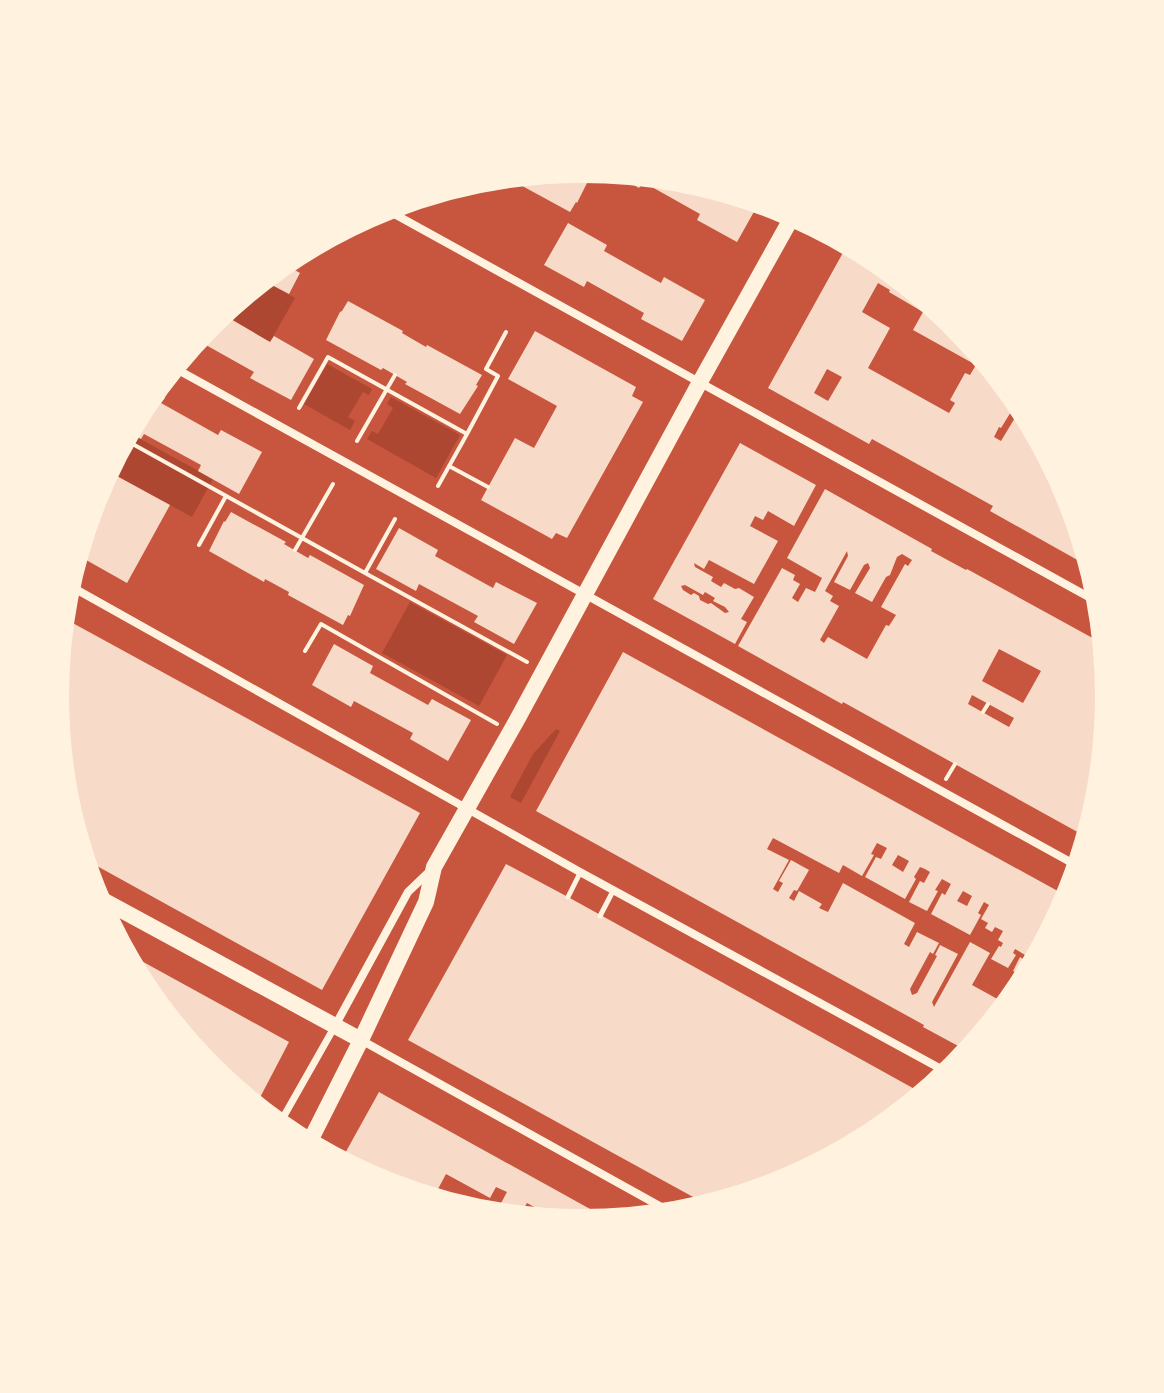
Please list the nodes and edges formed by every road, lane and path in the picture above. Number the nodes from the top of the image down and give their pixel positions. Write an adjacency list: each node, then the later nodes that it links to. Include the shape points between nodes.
1 (394, 214): 6 (street)
2 (789, 222): 6 (main road)
3 (506, 332): 9 (path, via 486,369 498,376)
4 (180, 371): 23 (street)
5 (395, 375): 7 (path)
6 (700, 382): 23 (main road); 24 (street)
7 (387, 389): 8 (path, via 328,357); 9 (path); 10 (path)
8 (299, 408)
9 (467, 434): 12 (path)
10 (357, 441)
11 (130, 443): 16 (path)
12 (449, 466): 14 (path); 15 (path)
13 (333, 484): 18 (path)
14 (438, 486)
15 (488, 487)
16 (226, 496): 18 (path); 19 (path)
17 (395, 519): 21 (path)
18 (302, 538): 20 (path); 21 (path)
19 (199, 545)
20 (295, 550)
21 (365, 573): 26 (path)
22 (75, 589): 30 (street)
23 (586, 594): 26 (main road); 31 (street)
24 (1091, 598)
25 (305, 651): 29 (path, via 321,624)
26 (543, 671): 29 (main road)
27 (988, 704): 28 (path)
28 (983, 712)
29 (511, 732): 30 (main road)
30 (468, 808): 32 (main road); 33 (street)
31 (1073, 863)
32 (434, 867): 38 (street, via 408,892); 39 (main road, via 426,902)
33 (580, 872): 34 (street); 35 (lane)
34 (614, 890): 37 (lane); 40 (street)
35 (568, 897)
36 (106, 902): 38 (main road)
37 (600, 916)
38 (335, 1026): 39 (main road); 41 (street)
39 (361, 1040): 42 (main road); 43 (street)
40 (942, 1069)
41 (283, 1118)
42 (312, 1138)
43 (663, 1208)

